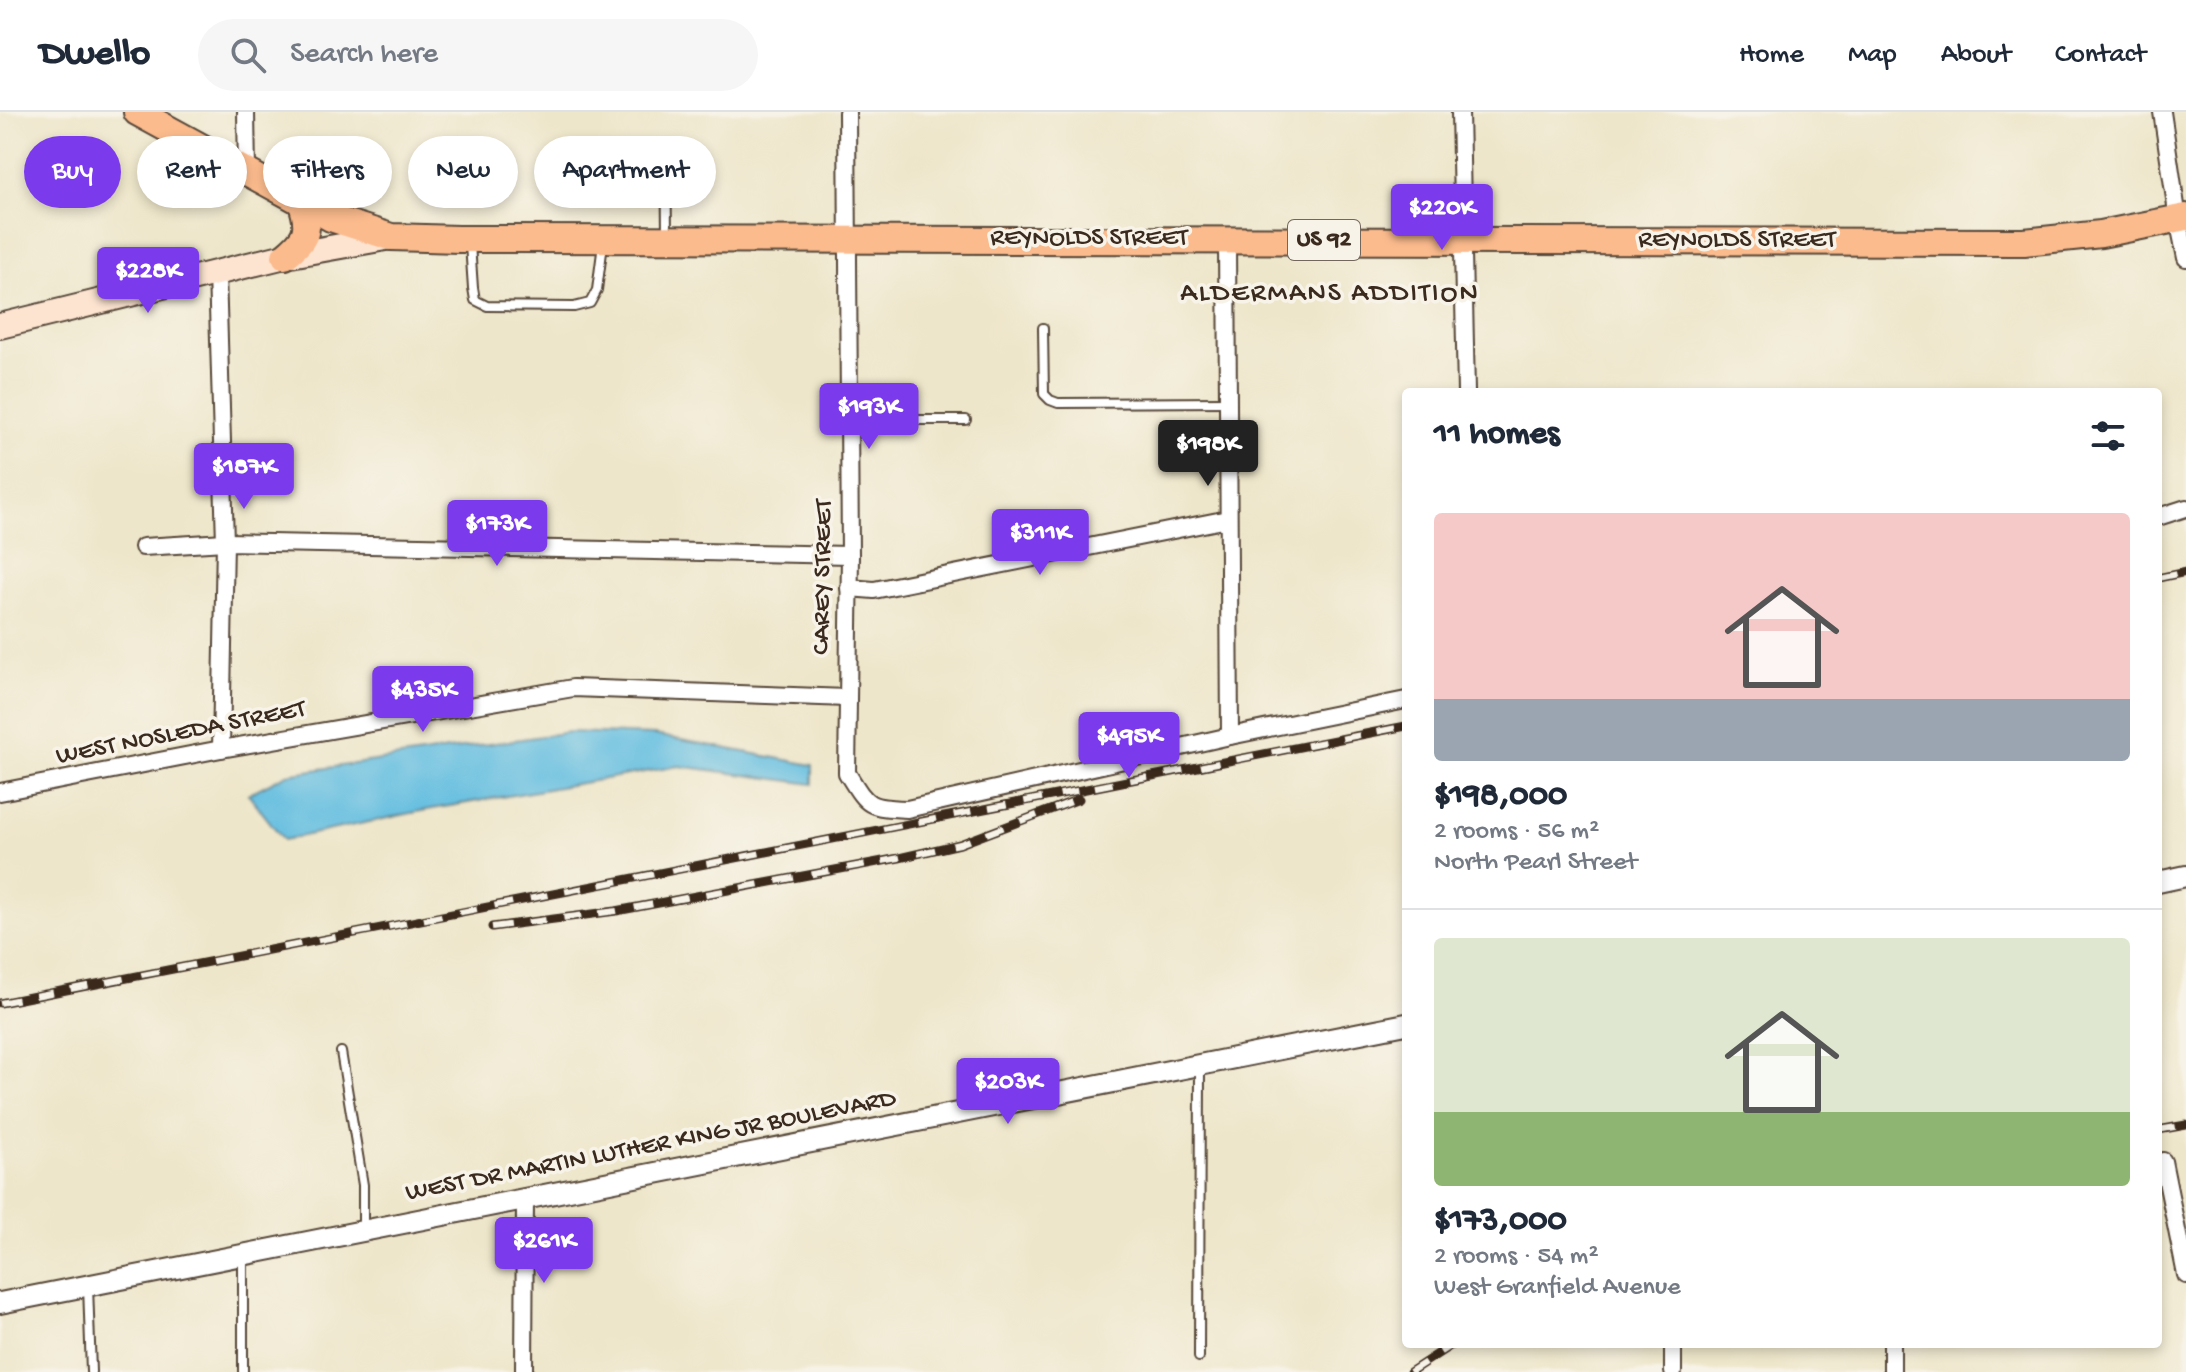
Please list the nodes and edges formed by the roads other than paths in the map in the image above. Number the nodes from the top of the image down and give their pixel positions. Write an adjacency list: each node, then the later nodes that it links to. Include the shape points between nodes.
1 (137, 112): 6 (main road, US 92)
2 (246, 112): 7 (street)
3 (847, 112): 18 (street, CAREY STREET)
4 (1460, 112): 20 (street)
5 (2162, 112): 13 (street)
6 (180, 136)
7 (246, 136)
8 (247, 173): 9 (main road, US 92)
9 (263, 182)
10 (303, 208): 21 (main road, via 306,230 301,243)
11 (311, 208): 14 (main road, US 92)
12 (667, 208): 17 (lane)
13 (2182, 218): 20 (main road, REYNOLDS STREET / US 92, via 2024,242); 22 (street)
14 (391, 237): 15 (main road, REYNOLDS STREET / US 92); 21 (main road, REYNOLDS STREET)
15 (470, 239): 16 (main road, REYNOLDS STREET / US 92); 16 (lane, via 475,300 487,306 545,307 590,303 597,290)
16 (603, 239): 17 (main road, REYNOLDS STREET / US 92)
17 (667, 239): 18 (main road, REYNOLDS STREET / US 92)
18 (847, 239): 19 (main road, REYNOLDS STREET / US 92); 28 (street, CAREY STREET)
19 (1227, 240): 20 (main road, REYNOLDS STREET / US 92); 27 (street)
20 (1461, 240): 26 (street)
21 (285, 256): 23 (main road, REYNOLDS STREET)
22 (2186, 258)
23 (217, 273): 24 (main road, REYNOLDS STREET); 33 (street)
24 (0, 326)
25 (1043, 328): 27 (lane, via 1044,394 1050,400)
26 (1466, 388)
27 (1228, 402): 32 (street)
28 (849, 420): 29 (lane); 35 (street, CAREY STREET)
29 (966, 420)
30 (2186, 508): 31 (street)
31 (2162, 516)
32 (1228, 519): 36 (street, via 874,590); 39 (street)
33 (225, 542): 34 (street); 35 (street); 40 (street)
34 (143, 547)
35 (850, 555): 36 (street, CAREY STREET)
36 (849, 588): 37 (street, CAREY STREET)
37 (847, 698): 39 (street, CAREY STREET, via 847,773 863,798 877,808 907,809); 40 (street, WEST NOSLEDA STREET, via 573,688)
38 (1402, 701): 39 (street)
39 (1230, 736)
40 (221, 749): 41 (street, WEST NOSLEDA STREET)
41 (0, 792)
42 (2186, 876): 43 (street)
43 (2162, 881)
44 (1402, 1025): 46 (street, WEST DR MARTIN LUTHER KING JR BOULEVARD)
45 (341, 1052): 49 (lane, via 363,1185)
46 (1200, 1065): 48 (street, WEST DR MARTIN LUTHER KING JR BOULEVARD); 56 (lane)
47 (2163, 1161): 51 (street)
48 (525, 1198): 49 (street, WEST DR MARTIN LUTHER KING JR BOULEVARD); 59 (street)
49 (363, 1231): 50 (street, WEST DR MARTIN LUTHER KING JR BOULEVARD)
50 (243, 1255): 52 (street, WEST DR MARTIN LUTHER KING JR BOULEVARD); 58 (lane)
51 (2186, 1275)
52 (88, 1286): 53 (street, WEST DR MARTIN LUTHER KING JR BOULEVARD); 57 (lane)
53 (0, 1303)
54 (1673, 1348): 60 (street)
55 (1892, 1348): 61 (street)
56 (1199, 1357)
57 (91, 1372)
58 (243, 1372)
59 (524, 1372)
60 (1673, 1372)
61 (1892, 1372)

